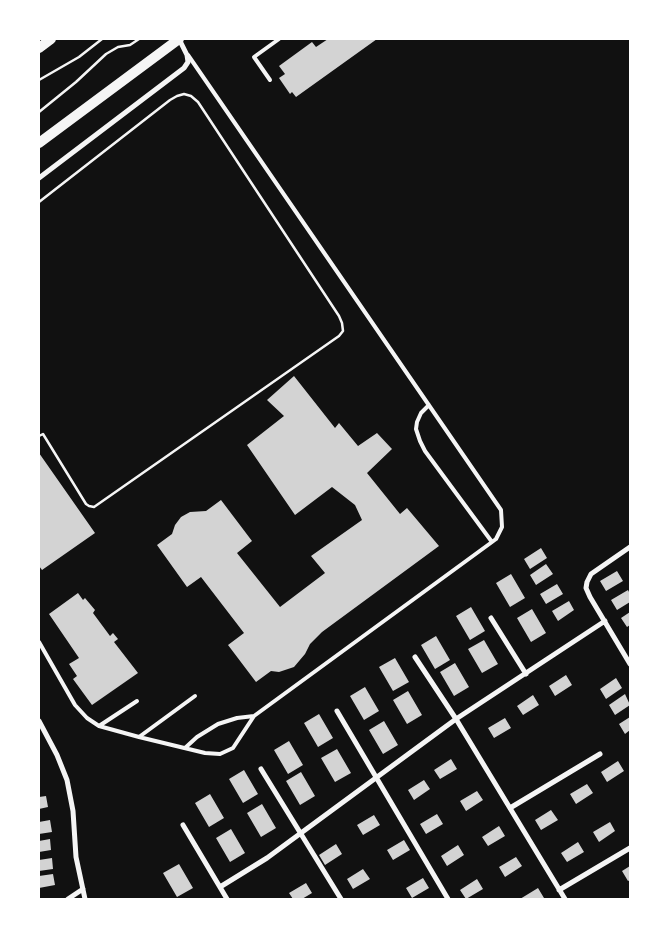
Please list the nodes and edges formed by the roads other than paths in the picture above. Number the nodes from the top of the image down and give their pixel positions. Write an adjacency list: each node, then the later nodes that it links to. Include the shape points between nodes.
1 (51, 39): 4 (main road)
2 (179, 39): 5 (street); 7 (main road)
3 (279, 39): 6 (lane, via 254,57)
4 (39, 48)
5 (187, 55): 8 (street, via 188,62 184,68); 9 (lane)
6 (270, 80)
7 (39, 143)
8 (39, 178)
9 (429, 405): 10 (lane, via 501,510 502,527); 10 (lane, via 421,413 416,429 425,451)
10 (492, 542): 21 (lane)
11 (630, 547): 13 (street, via 595,570 587,582 587,592)
12 (491, 618): 17 (street)
13 (605, 621): 16 (street); 17 (street)
14 (39, 642): 24 (lane, via 75,705)
15 (415, 657): 22 (street)
16 (630, 664)
17 (526, 674): 22 (street)
18 (195, 696): 25 (lane)
19 (137, 701): 24 (lane)
20 (337, 711): 29 (street)
21 (254, 716): 26 (lane, via 218,724 197,736); 26 (lane, via 234,748 220,754)
22 (456, 719): 29 (street); 30 (street)
23 (39, 721): 35 (street, via 67,780)
24 (99, 726): 25 (lane)
25 (139, 737): 26 (lane)
26 (185, 748)
27 (600, 754): 30 (street)
28 (261, 769): 32 (street)
29 (376, 778): 32 (street); 41 (street)
30 (510, 808): 36 (street)
31 (183, 826): 34 (street)
32 (301, 833): 34 (street); 40 (street)
33 (630, 848): 36 (street)
34 (220, 887): 39 (street)
35 (83, 889): 37 (street); 38 (street)
36 (559, 890): 42 (street)
37 (68, 899)
38 (85, 899)
39 (227, 899)
40 (342, 899)
41 (448, 899)
42 (565, 899)

